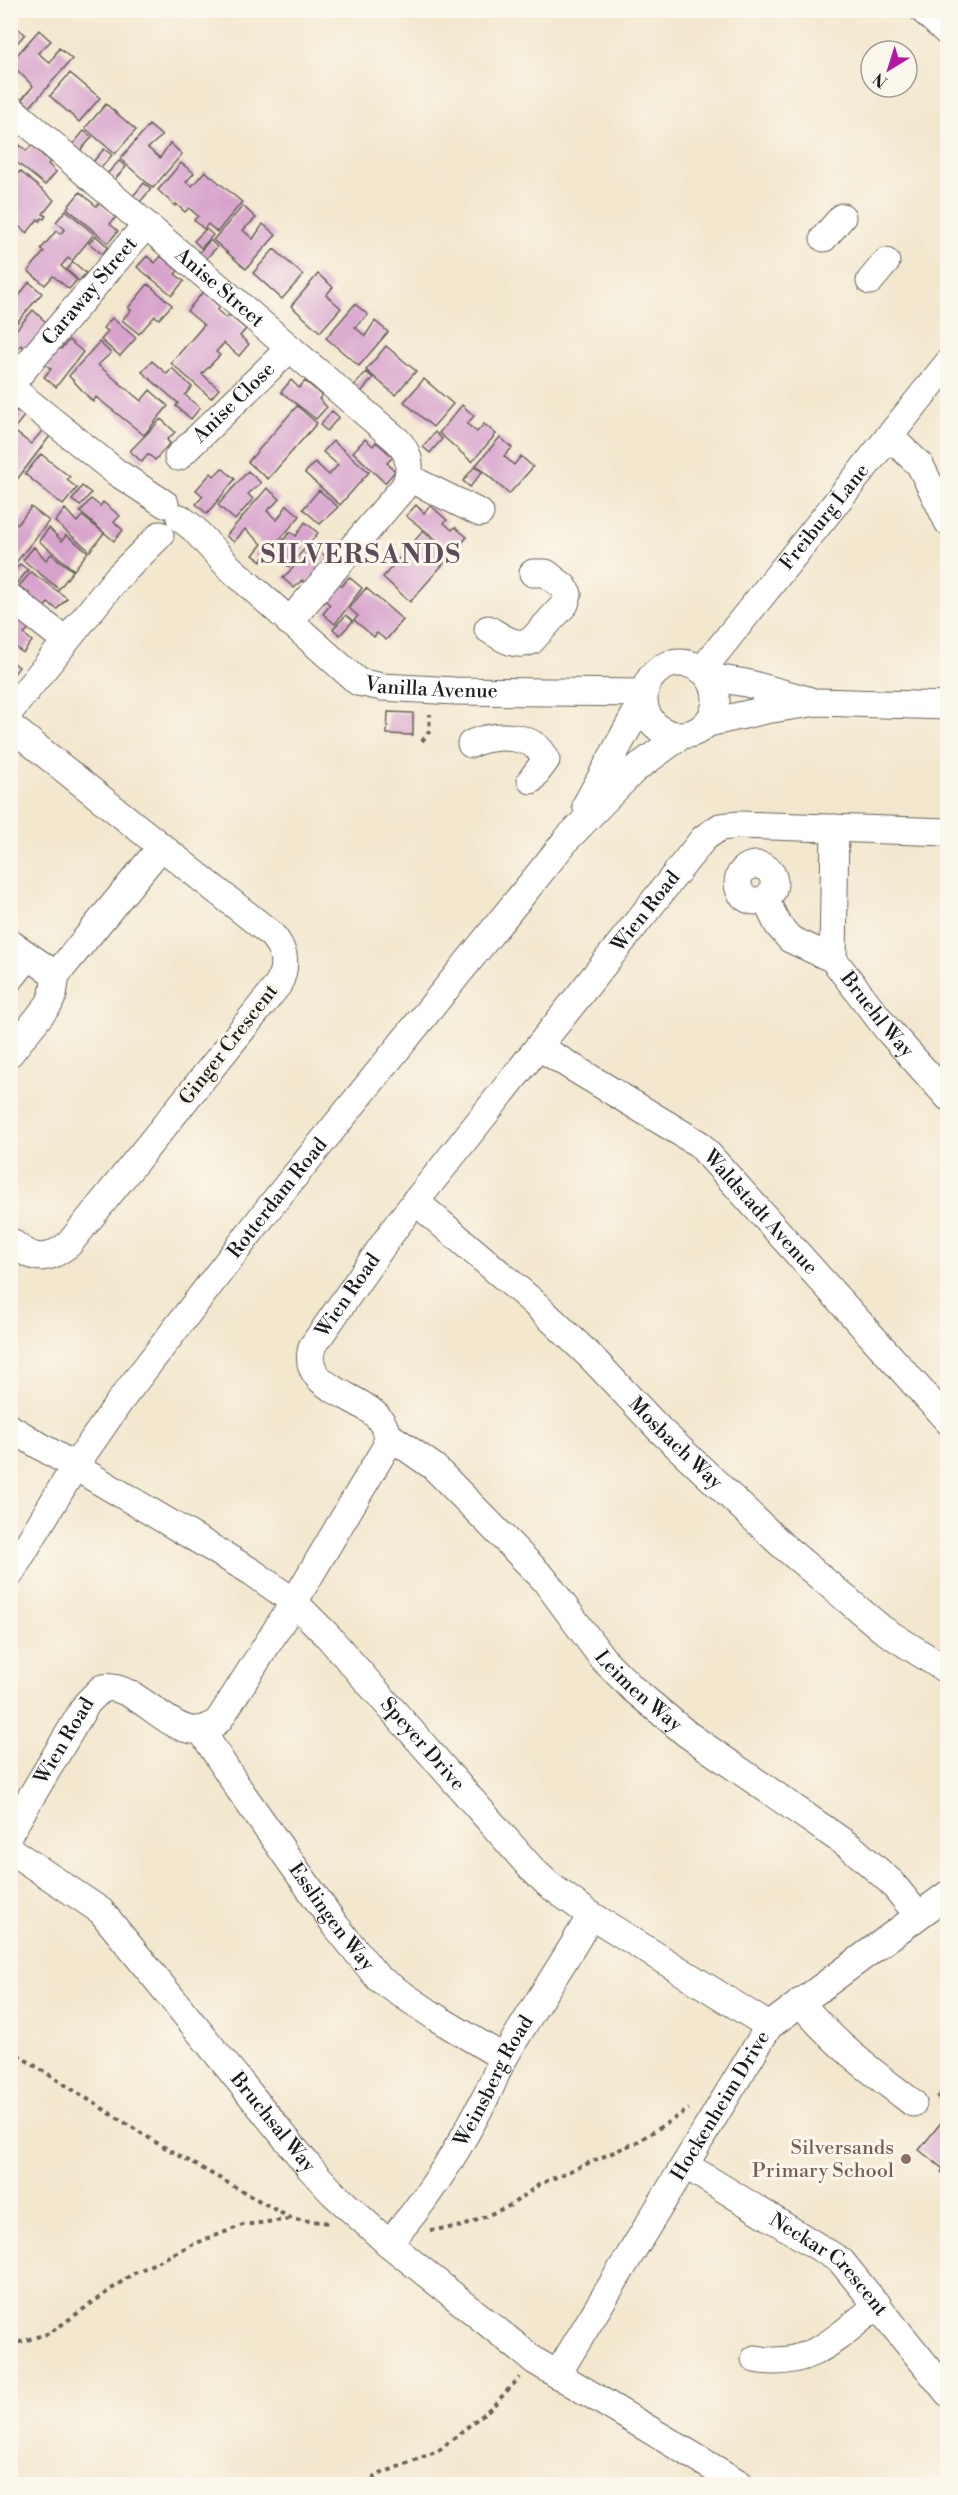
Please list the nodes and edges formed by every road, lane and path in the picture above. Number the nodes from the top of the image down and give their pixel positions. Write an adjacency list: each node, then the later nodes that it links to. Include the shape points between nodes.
1 (923, 10): 2 (street)
2 (948, 33)
3 (15, 120): 5 (street, Anise Street)
4 (842, 217): 6 (street)
5 (146, 225): 7 (street, Anise Street); 9 (street, Caraway Street)
6 (824, 238)
7 (290, 348): 11 (street, Anise Close); 12 (street, Anise Street, via 398,441 410,463)
8 (948, 363): 10 (street, Freiburg Lane)
9 (10, 386): 14 (street, Vanilla Avenue, via 116,472)
10 (889, 436): 15 (street, via 920,465); 21 (street, Freiburg Lane)
11 (178, 457)
12 (409, 478): 13 (street); 18 (street)
13 (480, 513)
14 (162, 521): 18 (street, Vanilla Avenue, via 193,528); 20 (street)
15 (948, 522)
16 (533, 573): 19 (street, via 546,573 564,587 568,594 565,604 526,643 510,642)
17 (10, 597): 20 (street)
18 (290, 622): 22 (street, Vanilla Avenue, via 348,675 366,685)
19 (488, 629)
20 (66, 641): 26 (street)
21 (706, 673): 22 (street, via 681,662 663,665 650,677); 23 (street); 27 (street, via 716,700)
22 (643, 697): 29 (street, via 655,726); 35 (street, Rotterdam Road)
23 (818, 702): 24 (street); 27 (street)
24 (948, 706)
25 (430, 709): 30 (path, via 429,732)
26 (10, 711)
27 (708, 723): 29 (street)
28 (10, 726): 36 (street, Ginger Crescent)
29 (682, 735): 35 (street, Rotterdam Road, via 634,770)
30 (422, 741)
31 (471, 744): 32 (street, via 502,735 527,742 544,753 546,760)
32 (531, 780)
33 (835, 828): 34 (street, Wien Road); 39 (street, Bruehl Way); 42 (street, Wien Road, via 740,825 712,831)
34 (948, 832)
35 (568, 838): 50 (street, Rotterdam Road, via 272,1204 120,1401)
36 (161, 847): 40 (street); 46 (street, Ginger Crescent, via 279,943 284,958 281,978 69,1244 43,1258)
37 (765, 899): 39 (street, Bruehl Way, via 790,939)
38 (19, 950): 40 (street); 41 (street)
39 (833, 958): 44 (street, Bruehl Way, via 887,1029)
40 (56, 975): 43 (street, via 49,1004)
41 (10, 979)
42 (539, 1047): 45 (street, Wien Road); 47 (street, Waldstadt Avenue, via 699,1144)
43 (10, 1053)
44 (948, 1097)
45 (415, 1201): 49 (street, Wien Road, via 321,1333 309,1360 323,1382 381,1419); 53 (street, Mosbach Way, via 532,1300 660,1430 782,1545 882,1629)
46 (10, 1241)
47 (948, 1420)
48 (10, 1428): 50 (street, Speyer Drive)
49 (388, 1435): 52 (street, via 381,1456); 59 (street, Leimen Way, via 434,1467 544,1579 603,1659 633,1689 687,1734 852,1848 891,1882)
50 (75, 1466): 51 (street, Rotterdam Road); 52 (street, Speyer Drive, via 252,1572)
51 (10, 1574)
52 (294, 1602): 54 (street, via 219,1720); 58 (street, Speyer Drive, via 536,1874)
53 (948, 1671)
54 (201, 1730): 55 (street, Wien Road, via 176,1724 128,1692 102,1688 87,1703); 63 (street, Esslingen Way, via 336,1926 378,1978)
55 (10, 1832)
56 (10, 1850): 69 (street, Bruchsal Way, via 101,1911 310,2168)
57 (948, 1894): 59 (street, Hockenheim Drive)
58 (591, 1915): 61 (street, Speyer Drive); 63 (street, Weinsberg Road)
59 (918, 1915): 60 (street, Hockenheim Drive)
60 (800, 2002): 61 (street, Hockenheim Drive); 65 (street, via 847,2053)
61 (770, 2026): 64 (street, Hockenheim Drive)
62 (10, 2050): 67 (path, via 157,2143)
63 (504, 2058): 68 (street, Weinsberg Road, via 484,2101)
64 (727, 2095): 66 (street, Hockenheim Drive); 68 (path, via 714,2090 637,2142 540,2184 512,2205 464,2226 422,2231)
65 (913, 2103)
66 (685, 2165): 70 (street, Neckar Crescent, via 841,2261); 73 (street, Hockenheim Drive)
67 (292, 2219): 69 (path); 71 (path, via 243,2225 189,2246 131,2275 50,2333)
68 (408, 2222): 69 (street, Weinsberg Road)
69 (379, 2235): 73 (street, Bruchsal Way)
70 (878, 2305): 72 (street, via 804,2358 780,2362); 74 (street, Neckar Crescent)
71 (10, 2345)
72 (755, 2359)
73 (546, 2368): 75 (path, via 438,2451); 76 (street)
74 (948, 2392)
75 (365, 2484)
76 (740, 2484)

